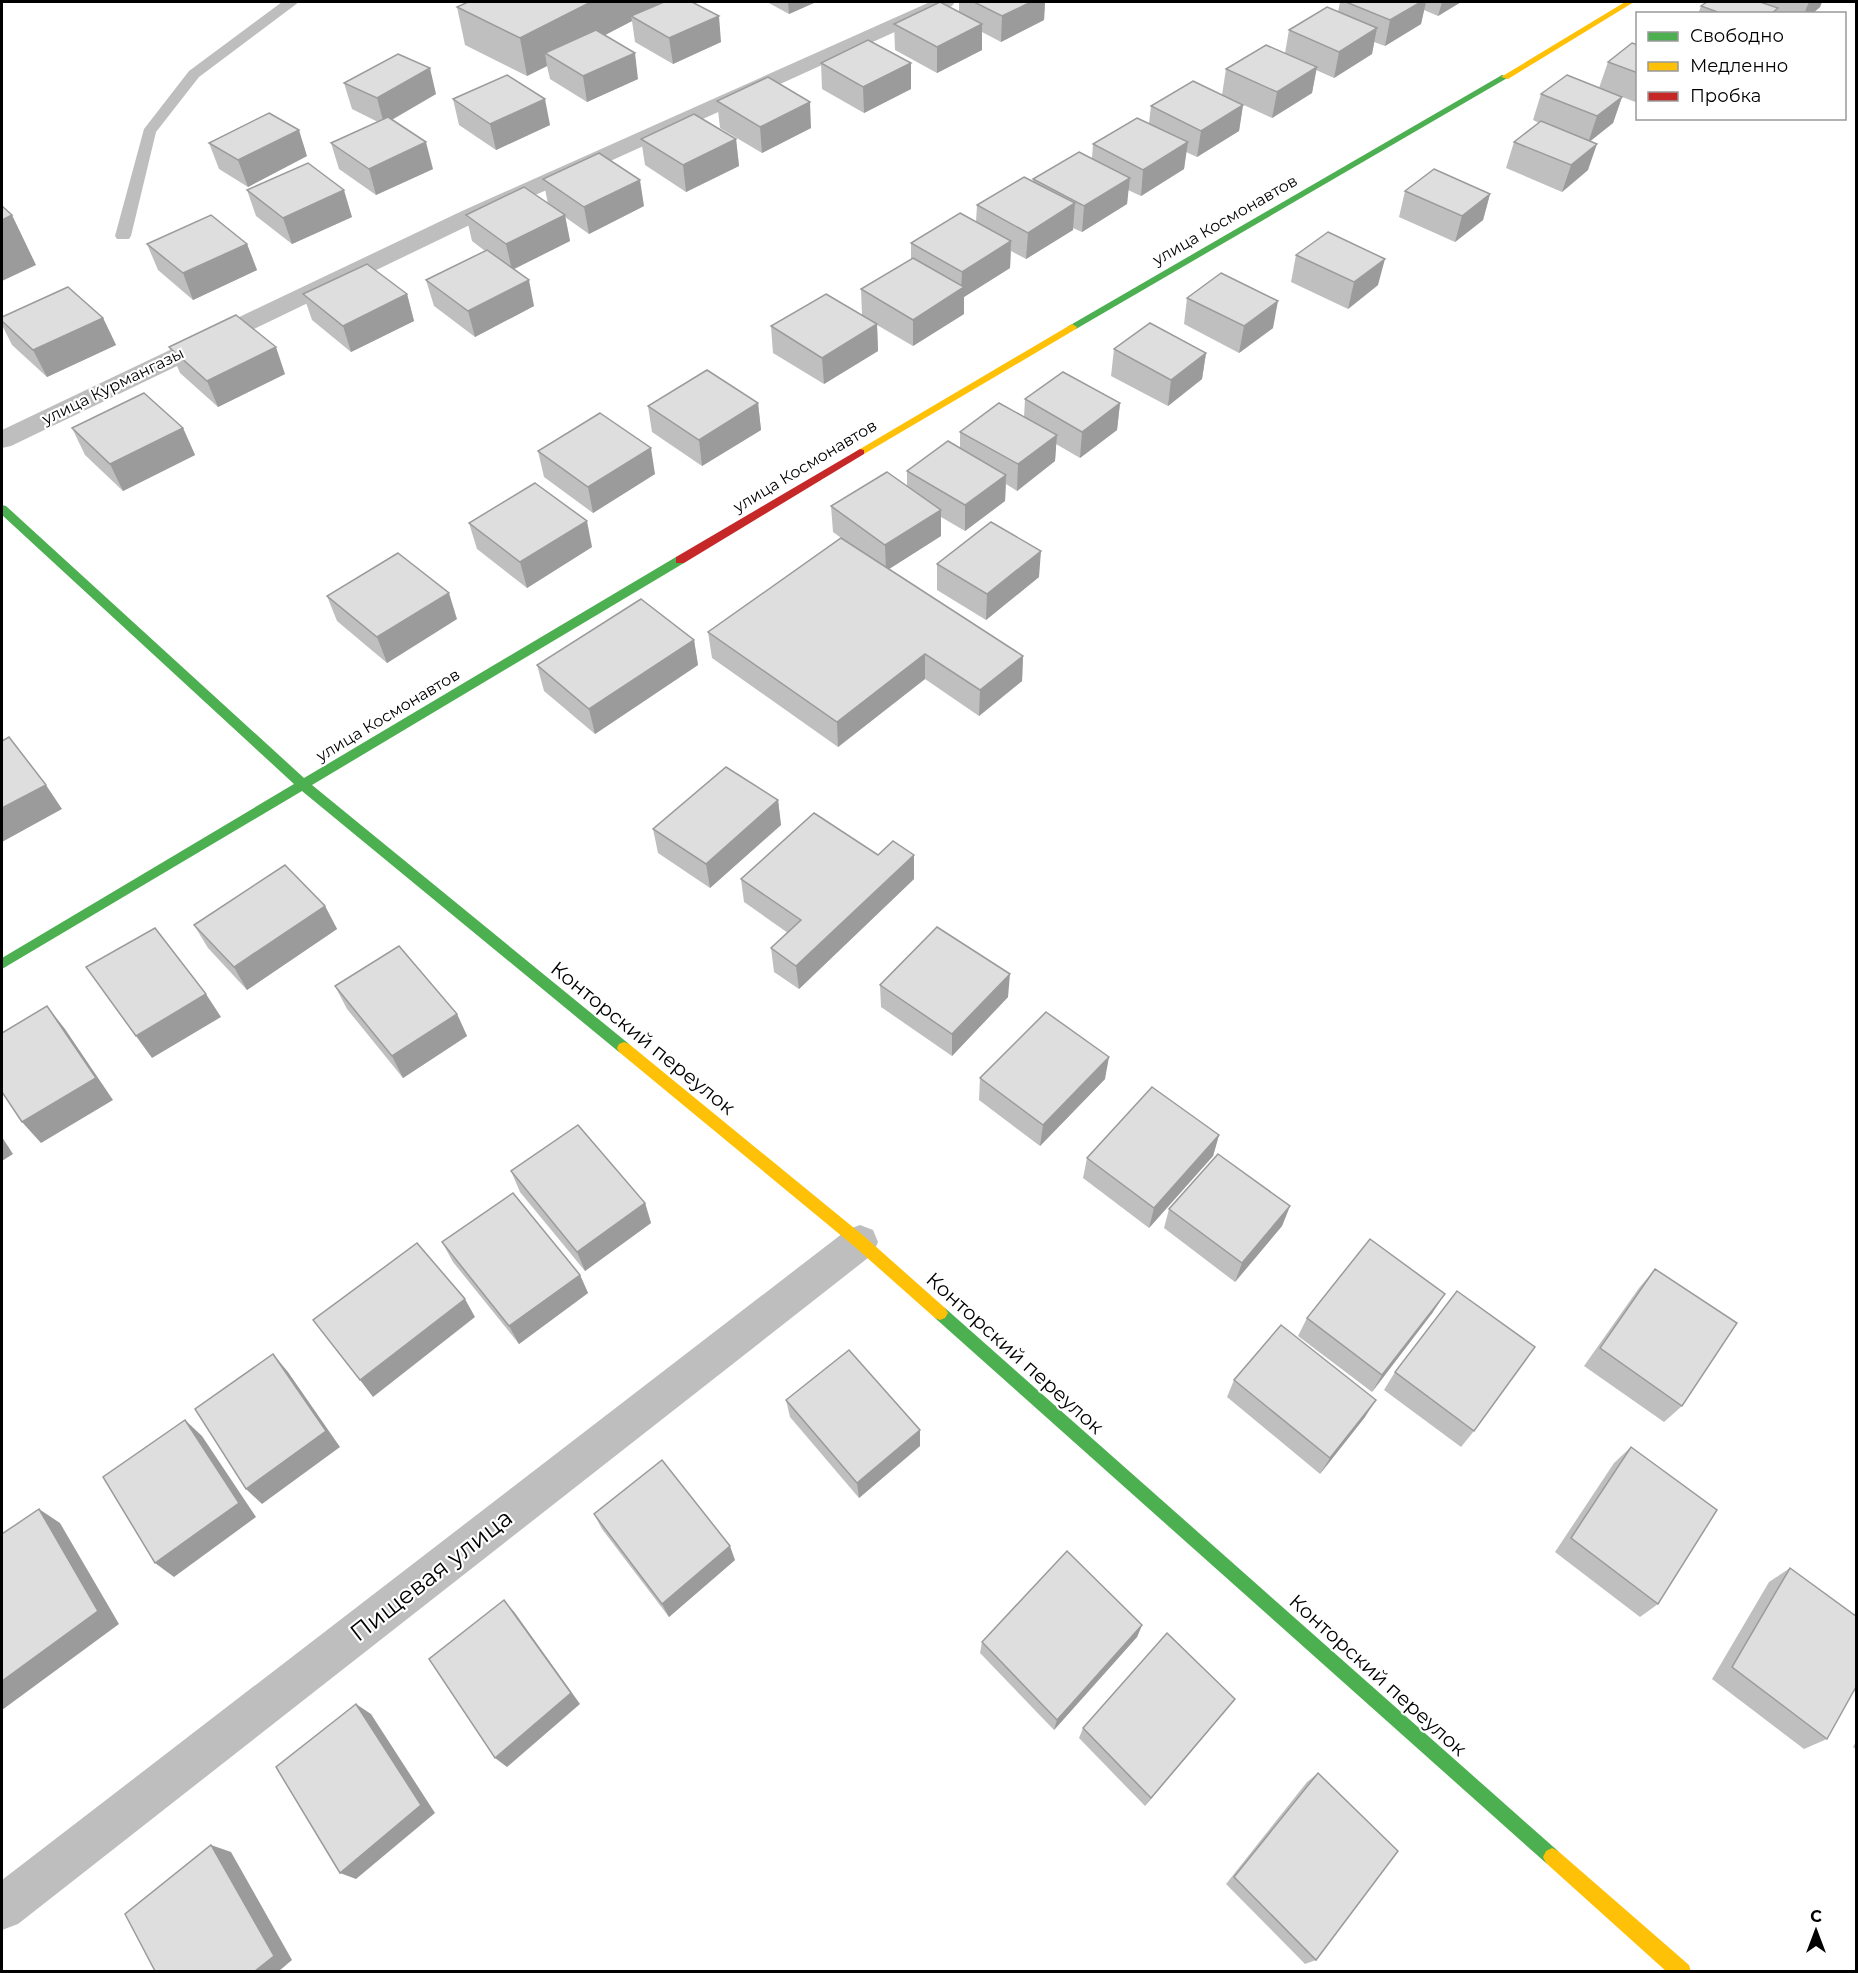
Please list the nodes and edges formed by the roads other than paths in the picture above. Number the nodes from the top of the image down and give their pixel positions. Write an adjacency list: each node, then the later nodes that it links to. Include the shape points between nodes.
1 (945, 2): 5 (street, улица Курмангазы, via 470,216)
2 (1630, 2): 7 (street, улица Космонавтов, via 1024,354)
3 (281, 4): 4 (lane, via 194,74 149,132)
4 (123, 236)
5 (2, 440)
6 (2, 509): 7 (street, Конторский переулок)
7 (303, 785): 8 (street, улица Космонавтов); 9 (street, Конторский переулок)
8 (2, 964)
9 (860, 1242): 10 (street, Пищевая улица); 11 (street, Конторский переулок)
10 (2, 1908)
11 (1682, 1971)

